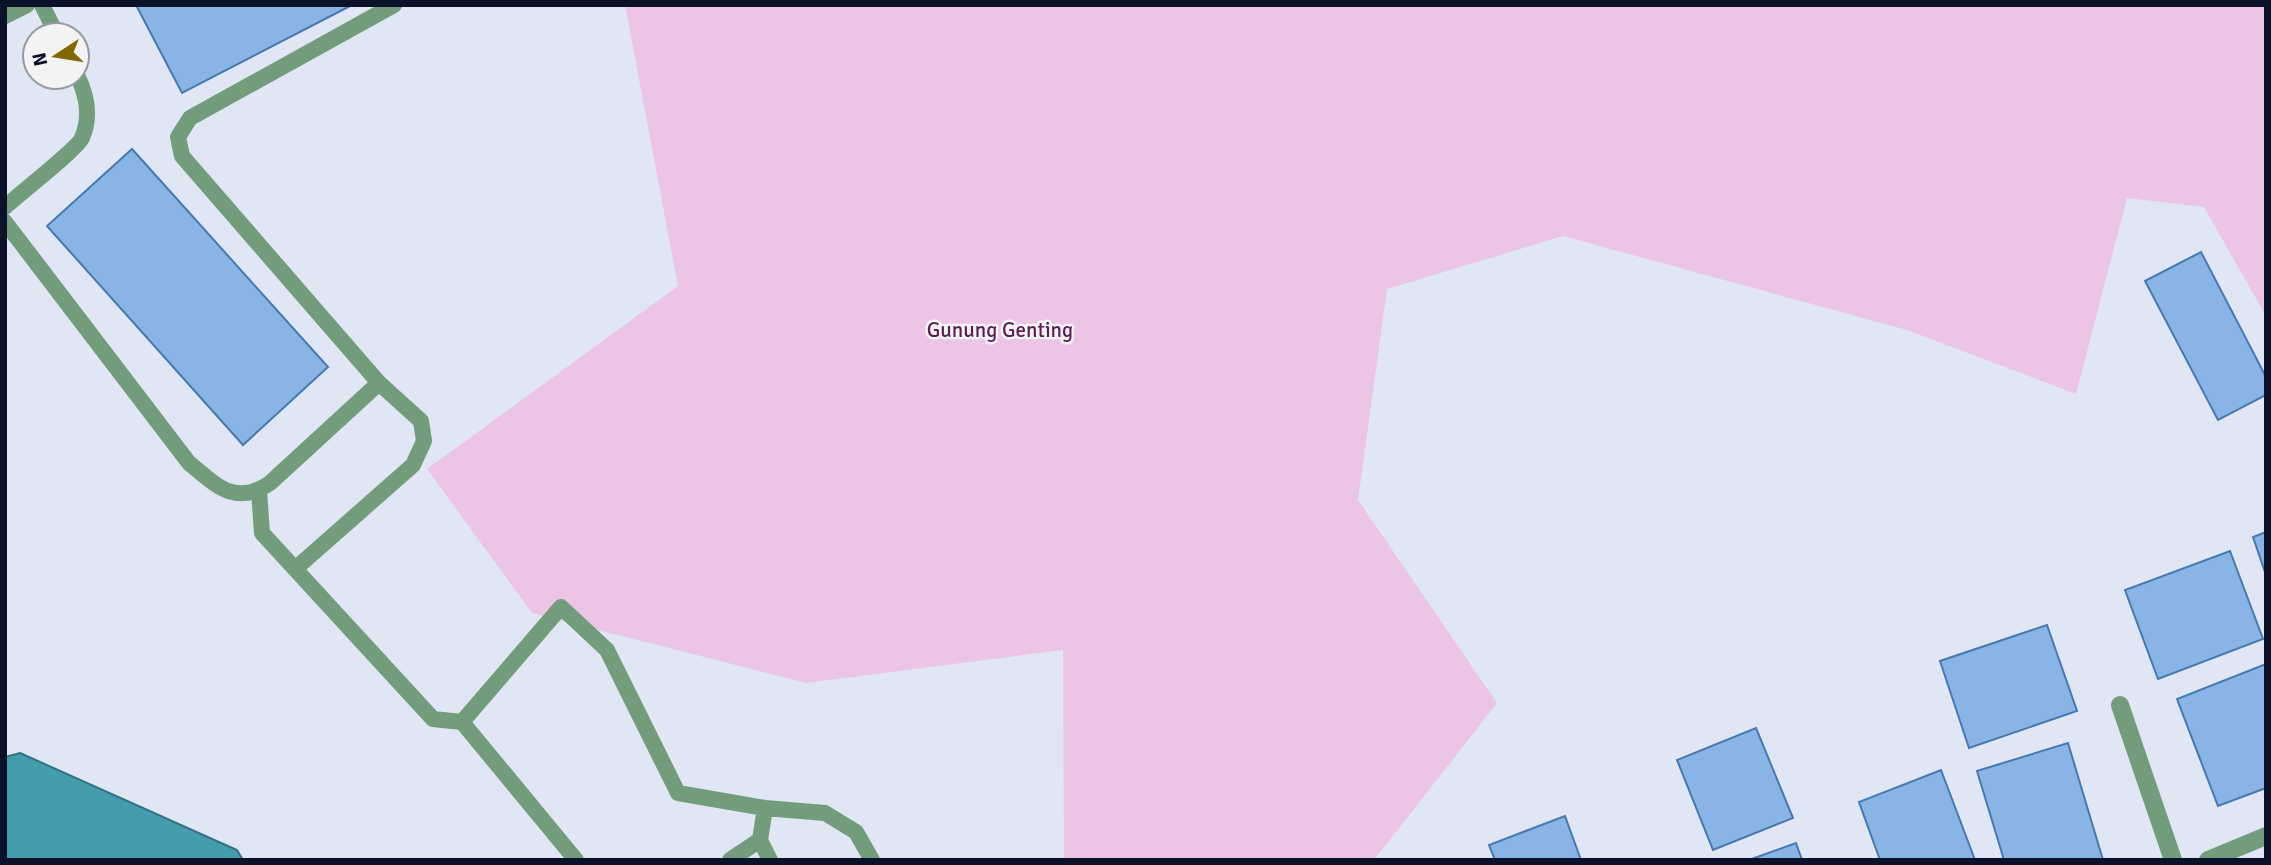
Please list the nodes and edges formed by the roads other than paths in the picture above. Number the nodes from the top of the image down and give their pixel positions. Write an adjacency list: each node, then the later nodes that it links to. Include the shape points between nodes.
1 (27, 5): 4 (lane)
2 (42, 5): 5 (lane)
3 (394, 5): 9 (lane, via 190,118 178,136 182,156)
4 (5, 16)
5 (50, 21)
6 (84, 91): 7 (lane, via 88,114 82,140)
7 (5, 207)
8 (5, 222): 10 (lane, via 189,463 231,493)
9 (379, 383): 10 (lane); 11 (lane, via 421,421 424,442 413,465)
10 (258, 491): 11 (lane, via 262,533)
11 (295, 569): 13 (lane, via 433,719)
12 (2120, 705): 21 (street)
13 (462, 722): 14 (lane, via 561,607 607,650 678,793); 17 (lane)
14 (765, 808): 16 (lane); 20 (lane, via 825,813 856,832)
15 (2266, 836): 22 (street)
16 (760, 840): 18 (lane); 19 (lane)
17 (576, 860)
18 (730, 860)
19 (771, 860)
20 (872, 860)
21 (2173, 860)
22 (2208, 860)

